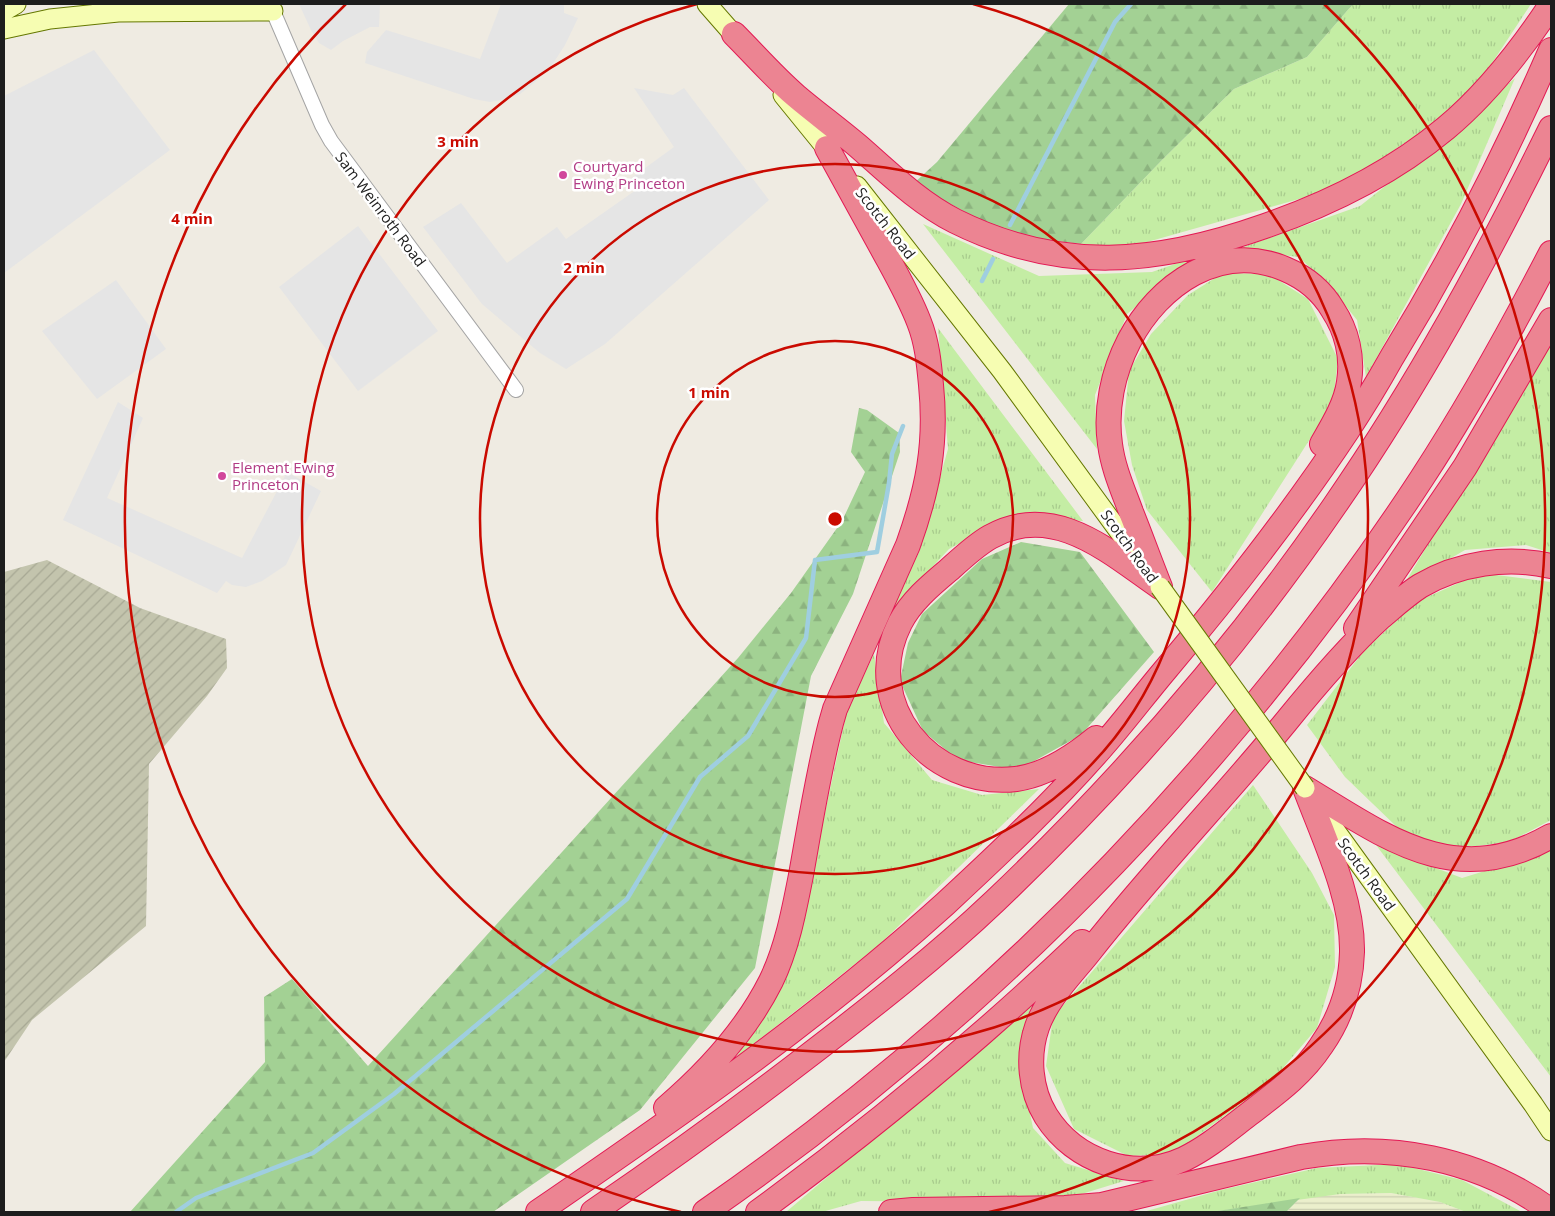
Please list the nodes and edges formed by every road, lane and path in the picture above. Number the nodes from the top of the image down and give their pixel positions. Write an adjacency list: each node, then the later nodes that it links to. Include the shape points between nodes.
1 (16, 4): 4 (main road)
2 (707, 4): 7 (main road, Scotch Road)
3 (1551, 5): 7 (highway, via 1515,56 1478,99 1446,128 1386,172 1305,212 1243,234 1180,251 1128,258 1091,258 1035,249 987,235 948,217 905,188 795,95)
4 (4, 11)
5 (273, 11): 6 (main road, via 118,12 50,19); 13 (street, Sam Weinroth Road, via 322,125 339,153)
6 (4, 29)
7 (734, 34): 10 (main road, Scotch Road)
8 (1551, 50): 15 (highway, via 1468,226 1409,330 1321,470)
9 (1551, 128): 28 (highway, via 1471,284 1390,421 1337,502 1218,662 1134,758 994,901 898,985 731,1116)
10 (827, 148): 16 (main road, Scotch Road, via 1002,371); 26 (highway, via 901,283 924,338 934,414 925,491 905,553 830,723 789,930 764,995 733,1041 698,1079 631,1138)
11 (1551, 253): 29 (highway, via 1422,478 1283,672 1204,765 1086,894 987,989 840,1112)
12 (1551, 320): 18 (highway, via 1465,467)
13 (516, 390)
14 (1551, 566): 18 (highway, via 1527,562 1485,564 1463,568 1432,580 1400,600)
15 (1233, 586): 16 (highway, via 1295,493 1329,433 1346,394 1350,368 1342,326 1318,290 1280,267 1245,261 1207,267 1167,291 1137,326 1114,378 1108,421 1117,476); 17 (highway)
16 (1160, 587): 17 (highway, via 1090,539 1074,532 1034,526 1006,530 963,557 911,606 894,638 889,673 891,694 898,714 920,746 958,771 995,780 1041,773 1064,761 1100,735); 19 (main road, Scotch Road, bridge)
17 (1161, 675): 27 (highway, via 1064,788 985,867 903,940 771,1048)
18 (1319, 680): 21 (highway)
19 (1305, 788): 20 (highway, via 1389,839 1435,856 1488,858); 21 (highway, via 1333,862 1350,925 1351,966 1339,1014 1305,1067 1284,1087 1212,1141 1172,1163 1151,1168 1129,1168 1088,1156 1051,1123 1034,1088 1032,1050 1038,1025 1050,1002 1105,931); 22 (main road, Scotch Road)
20 (1551, 836)
21 (1171, 855): 30 (highway, via 1081,943 956,1057 876,1123)
22 (1533, 1104): 23 (main road, Scotch Road); 24 (main road, Scotch Road)
23 (1551, 1126)
24 (1551, 1131)
25 (1551, 1210): 31 (highway, via 1508,1185 1445,1161 1359,1150 1301,1157 1102,1205)
26 (533, 1212)
27 (538, 1212)
28 (593, 1212)
29 (706, 1212)
30 (758, 1212)
31 (891, 1212)

